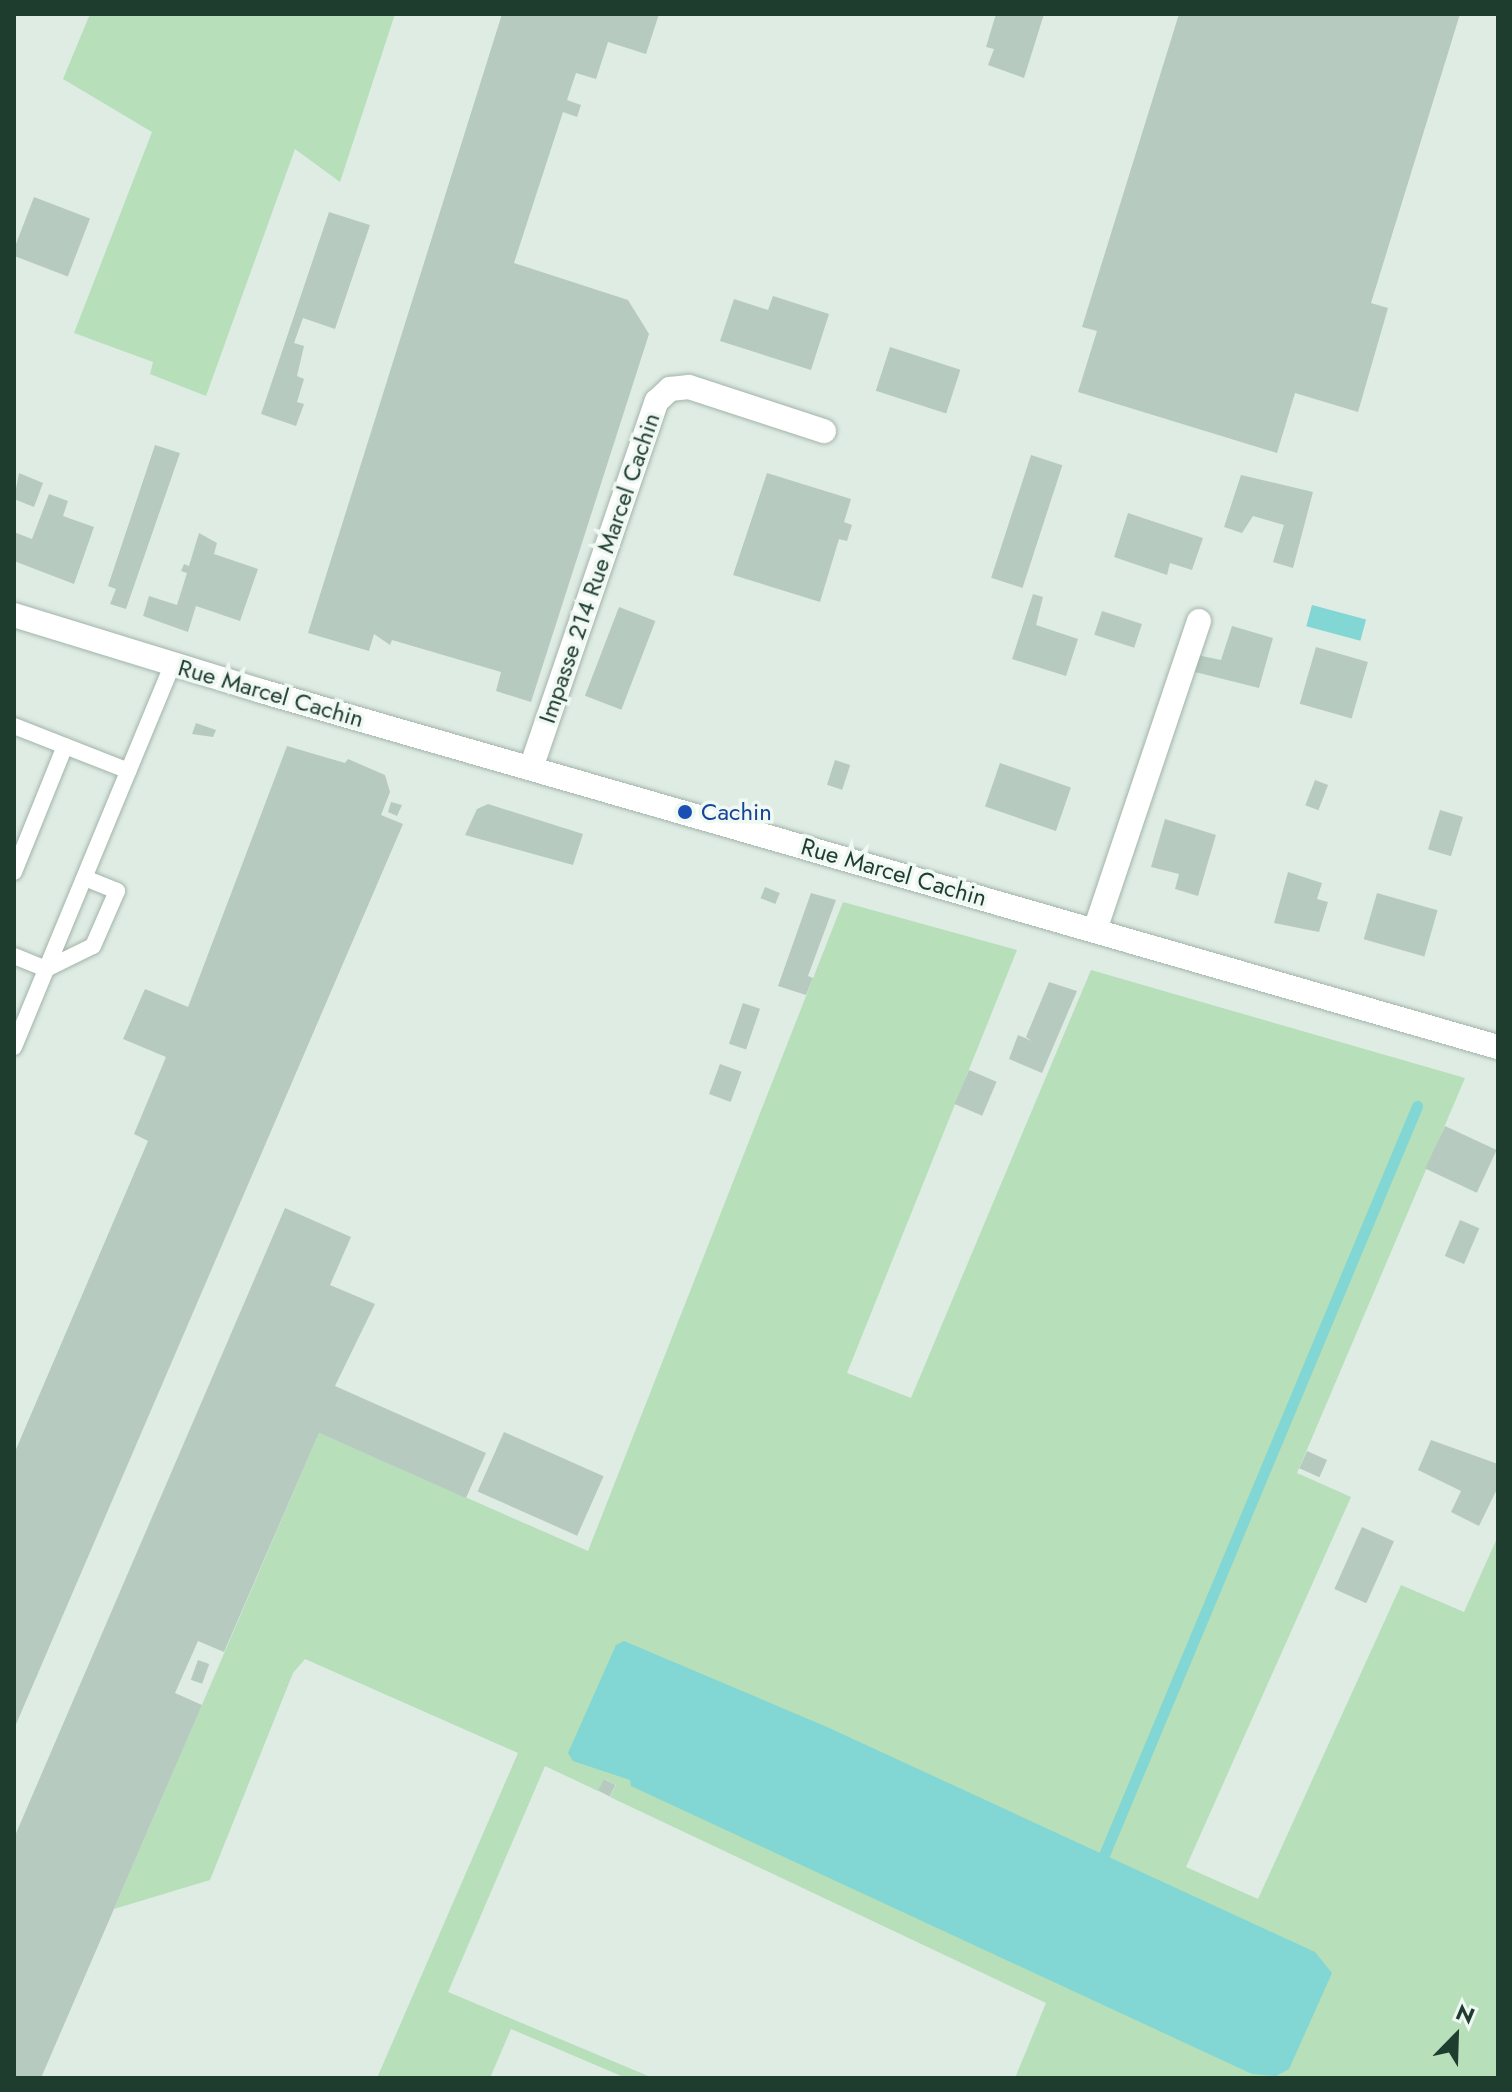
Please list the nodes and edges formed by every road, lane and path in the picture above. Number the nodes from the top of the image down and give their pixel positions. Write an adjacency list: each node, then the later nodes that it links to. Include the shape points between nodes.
1 (824, 431): 7 (street, Impasse 214 Rue Marcel Cachin, via 689,387 670,389 657,401)
2 (14, 615): 4 (street, Rue Marcel Cachin)
3 (1199, 621): 11 (street)
4 (173, 664): 7 (street, Rue Marcel Cachin); 8 (lane)
5 (14, 726): 6 (lane)
6 (65, 746): 8 (lane); 9 (lane)
7 (531, 768): 11 (street, Rue Marcel Cachin)
8 (129, 771): 10 (lane)
9 (14, 872)
10 (85, 878): 13 (lane); 13 (lane, via 117,891 93,946)
11 (1095, 930): 15 (street, Rue Marcel Cachin)
12 (14, 956): 13 (lane)
13 (46, 969): 14 (lane)
14 (14, 1047)
15 (1498, 1047)

